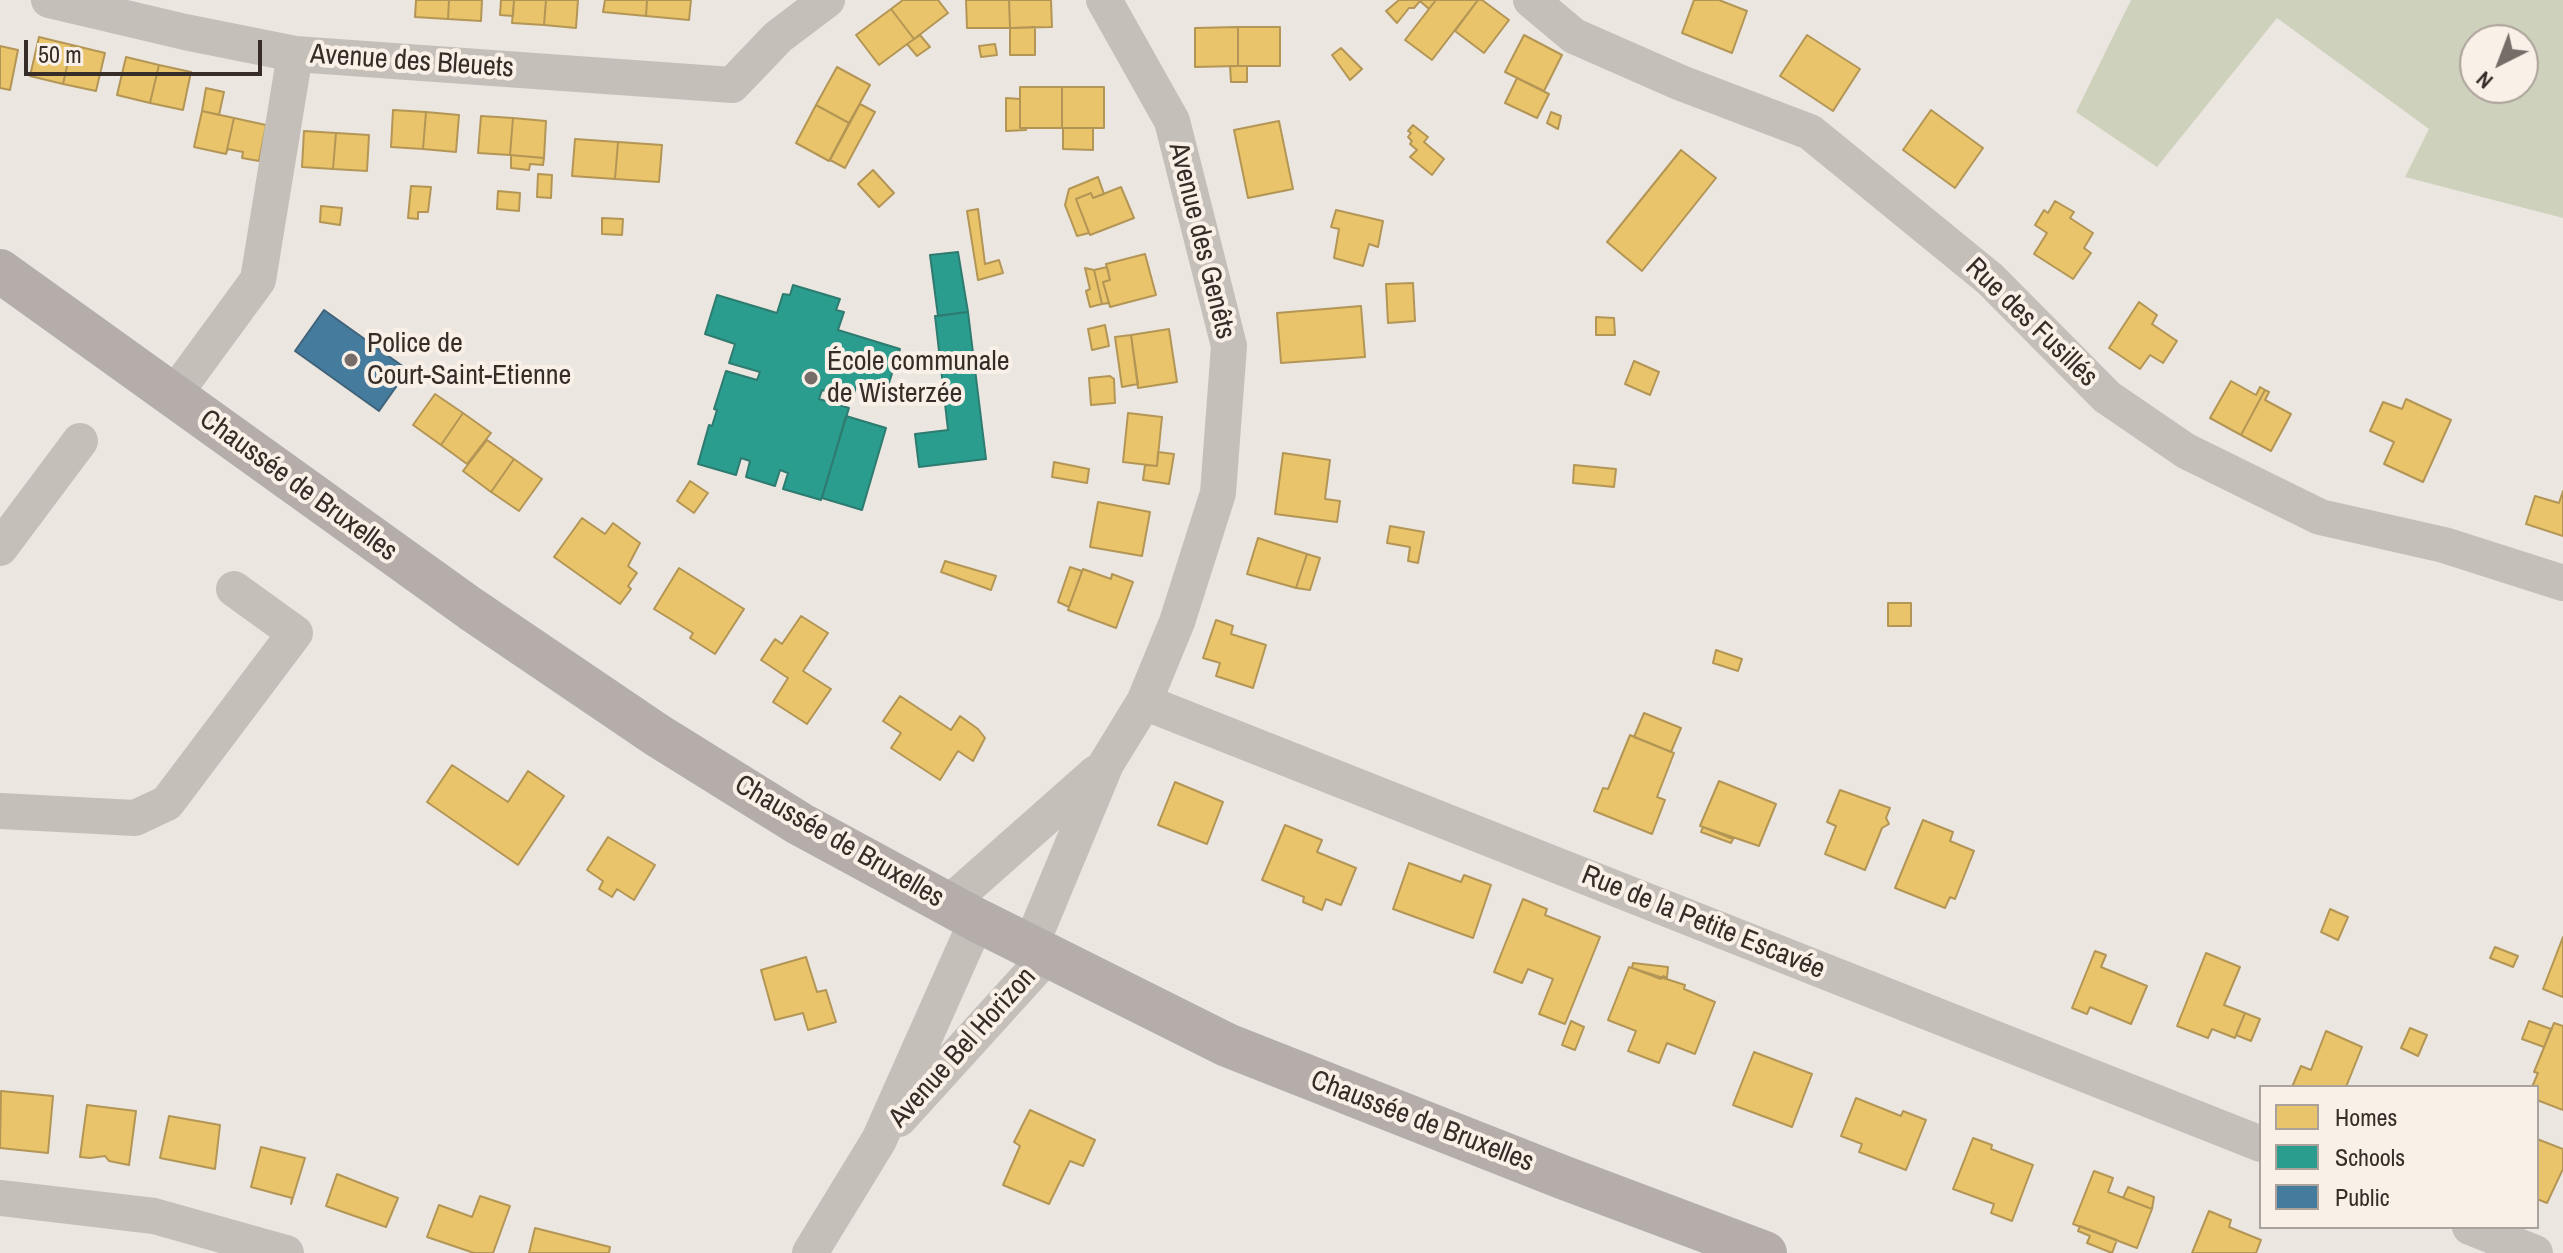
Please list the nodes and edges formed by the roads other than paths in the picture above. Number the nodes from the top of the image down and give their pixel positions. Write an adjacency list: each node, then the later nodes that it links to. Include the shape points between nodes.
1 (49, 0): 5 (street, Avenue des Bleuets)
2 (827, 0): 5 (street, Avenue des Bleuets, via 778,37 732,85)
3 (1104, 0): 12 (street, Avenue des Genêts, via 1172,121 1229,346 1218,493 1177,622)
4 (1531, 0): 10 (street, Rue des Fusillés, via 1574,36 1810,132 1990,279 2107,397 2186,451 2320,517 2444,545)
5 (295, 54): 7 (street, via 258,280)
6 (0, 271): 7 (main road, Chaussée de Bruxelles)
7 (173, 396): 15 (main road, Chaussée de Bruxelles, via 657,735 800,824)
8 (80, 441): 9 (street)
9 (0, 548)
10 (2563, 583)
11 (234, 589): 14 (street, via 295,633 167,803 135,818)
12 (1144, 702): 13 (street, Avenue des Genêts); 18 (street, Rue de la Petite Escavée)
13 (1106, 764): 15 (street, Avenue des Genêts); 16 (street, Avenue des Genêts)
14 (0, 811)
15 (962, 912): 16 (main road, Chaussée de Bruxelles); 17 (street, Avenue Bel Horizon)
16 (1038, 952): 17 (street, Avenue Bel Horizon); 23 (main road, Chaussée de Bruxelles, via 1227,1045)
17 (879, 1140): 22 (street, Avenue Bel Horizon)
18 (2259, 1143)
19 (0, 1198): 21 (street, via 154,1216)
20 (2475, 1229): 24 (street)
21 (286, 1253)
22 (810, 1253)
23 (1765, 1253)
24 (2535, 1253)

